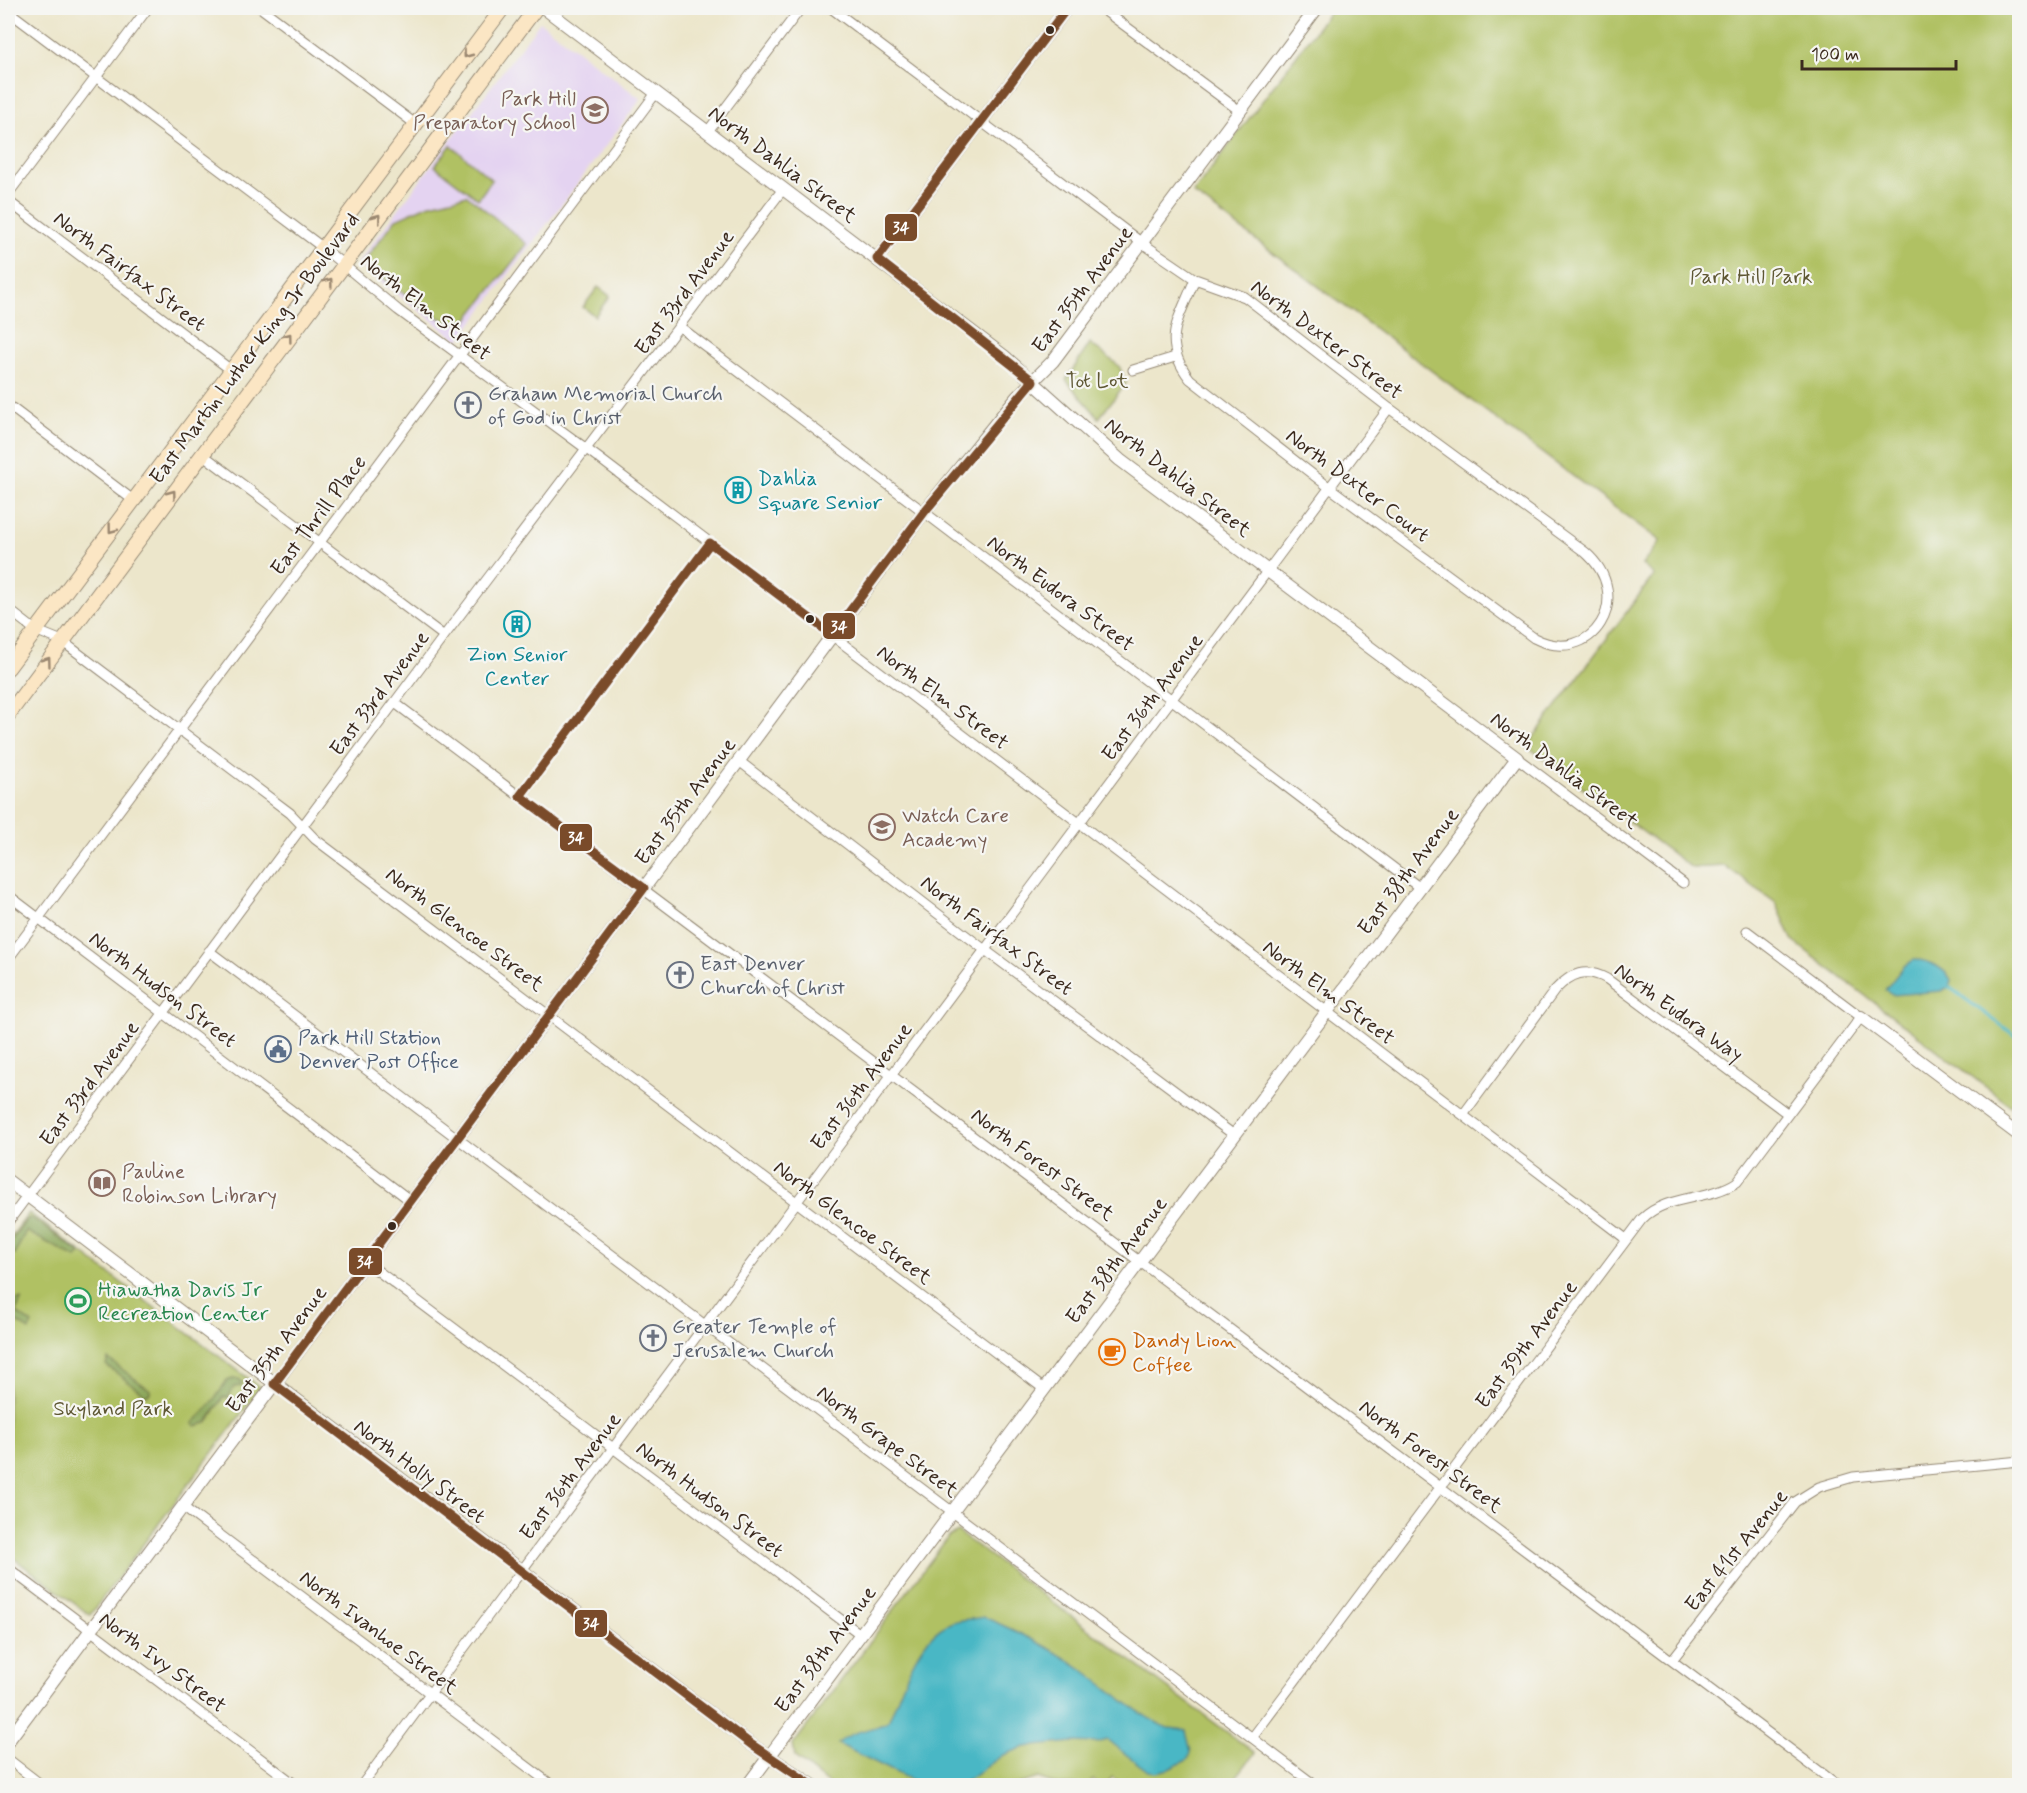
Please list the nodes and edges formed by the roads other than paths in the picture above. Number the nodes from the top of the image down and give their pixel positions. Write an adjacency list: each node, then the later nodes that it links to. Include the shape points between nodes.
1 (148, 8): 12 (street)
2 (261, 8): 16 (street)
3 (503, 8): 16 (main road, East Martin Luther King Jr Boulevard, one-way to 16)
4 (536, 8): 24 (main road, East Martin Luther King Jr Boulevard, one-way to 4)
5 (544, 8): 13 (street, North Dahlia Street)
6 (801, 8): 17 (street)
7 (831, 8): 15 (street, North Dexter Street)
8 (1067, 8): 15 (street)
9 (1101, 8): 14 (street)
10 (1317, 8): 14 (street, East 35th Avenue)
11 (8, 11): 12 (street, North Elm Street)
12 (95, 77): 19 (street); 22 (street, North Elm Street)
13 (652, 90): 17 (street, North Dahlia Street); 27 (street, East Thrill Place)
14 (1240, 111): 21 (street, East 35th Avenue)
15 (982, 122): 21 (street, North Dexter Street); 23 (street)
16 (414, 123): 22 (main road, East Martin Luther King Jr Boulevard)
17 (708, 131): 18 (street, North Dahlia Street)
18 (783, 189): 23 (street, North Dahlia Street); 26 (street, East 33rd Avenue)
19 (8, 194)
20 (8, 201): 29 (street, North Fairfax Street)
21 (1142, 243): 25 (street, North Dexter Street); 31 (street, East 35th Avenue, via 1053,361)
22 (322, 247): 24 (street, North Elm Street); 29 (main road, East Martin Luther King Jr Boulevard)
23 (877, 259): 31 (street, North Dahlia Street)
24 (342, 265): 27 (street, North Elm Street); 35 (main road, East Martin Luther King Jr Boulevard, one-way to 24)
25 (1195, 279): 28 (street, via 1174,333); 33 (street, North Dexter Street, via 1245,297)
26 (680, 327): 34 (street, East 33rd Avenue); 38 (street, North Eudora Street)
27 (460, 356): 34 (street, North Elm Street); 39 (street, East Thrill Place)
28 (1175, 357): 30 (street); 36 (street, North Dexter Court, via 1190,379)
29 (231, 370): 37 (main road, East Martin Luther King Jr Boulevard)
30 (1133, 370)
31 (1033, 381): 38 (street, East 35th Avenue); 41 (street, North Dahlia Street, via 1114,456)
32 (8, 405): 37 (street)
33 (1389, 408): 36 (street, East 36th Avenue); 43 (street, North Dexter Street, via 1599,565 1609,594 1606,614)
34 (587, 450): 40 (street, North Elm Street); 46 (street, East 33rd Avenue)
35 (202, 454): 39 (street); 47 (main road, East Martin Luther King Jr Boulevard, one-way to 35)
36 (1330, 488): 41 (street, East 36th Avenue); 43 (street, North Dexter Court, via 1544,643 1573,644 1589,636)
37 (133, 500): 44 (main road, East Martin Luther King Jr Boulevard, one-way to 44)
38 (925, 511): 45 (street, East 35th Avenue); 49 (street, North Eudora Street)
39 (320, 542): 46 (street); 52 (street, East Thrill Place)
40 (710, 543): 45 (street, North Elm Street); 55 (street)
41 (1268, 571): 49 (street, East 36th Avenue); 53 (street, North Dahlia Street)
42 (8, 609): 44 (street, North Glencoe Street)
43 (1599, 624)
44 (35, 630): 47 (street, North Glencoe Street); 48 (main road, East Martin Luther King Jr Boulevard)
45 (832, 635): 54 (street, East 35th Avenue); 56 (street, North Elm Street)
46 (444, 636): 50 (street, East 33rd Avenue)
47 (62, 641): 51 (main road, East Martin Luther King Jr Boulevard, one-way to 47); 52 (street, North Glencoe Street)
48 (8, 668)
49 (1172, 700): 56 (street, East 36th Avenue); 60 (street, North Eudora Street)
50 (395, 703): 55 (street, North Forest Street); 57 (street, East 33rd Avenue)
51 (8, 715)
52 (179, 730): 57 (street, North Glencoe Street); 62 (street, East Thrill Place)
53 (1517, 758): 58 (street, North Dahlia Street); 60 (street, East 38th Avenue)
54 (739, 761): 59 (street, East 35th Avenue); 64 (street, North Fairfax Street)
55 (520, 796): 59 (street, North Forest Street)
56 (1080, 823): 64 (street, East 36th Avenue); 68 (street, North Elm Street)
57 (303, 826): 65 (street, East 33rd Avenue); 69 (street, North Glencoe Street)
58 (1683, 883)
59 (644, 888): 69 (street, East 35th Avenue); 71 (street, North Forest Street)
60 (1420, 888): 68 (street, East 38th Avenue)
61 (8, 895): 62 (street, North Hudson Street)
62 (38, 918): 66 (street, East Thrill Place); 67 (street, North Hudson Street)
63 (1747, 931): 70 (street)
64 (985, 950): 71 (street, East 36th Avenue); 74 (street, North Fairfax Street)
65 (209, 951): 67 (street, East 33rd Avenue); 76 (street, North Grape Street)
66 (8, 959)
67 (164, 1012): 78 (street, East 33rd Avenue); 79 (street, North Hudson Street)
68 (1326, 1012): 73 (street, North Elm Street); 74 (street, East 38th Avenue)
69 (550, 1016): 76 (street, East 35th Avenue); 80 (street, North Glencoe Street)
70 (1861, 1017): 72 (street, East 39th Avenue); 75 (street)
71 (892, 1074): 80 (street, East 36th Avenue); 83 (street, North Forest Street)
72 (1788, 1114): 73 (street, North Eudora Way, via 1607,979 1588,972 1571,976 1555,990); 82 (street, East 39th Avenue, via 1737,1182 1716,1193 1679,1200 1649,1212)
73 (1463, 1115): 82 (street, North Elm Street)
74 (1234, 1135): 83 (street, East 38th Avenue)
75 (2019, 1136)
76 (457, 1139): 79 (street, East 35th Avenue); 85 (street, North Grape Street)
77 (8, 1181): 78 (street, North Holly Street)
78 (27, 1196): 81 (street, East 33rd Avenue); 86 (street, North Holly Street)
79 (411, 1201): 84 (street, East 35th Avenue)
80 (796, 1202): 85 (street, East 36th Avenue); 87 (street, North Glencoe Street)
81 (8, 1222)
82 (1626, 1239): 90 (street, East 39th Avenue)
83 (1141, 1259): 87 (street, East 38th Avenue); 90 (street, North Forest Street)
84 (366, 1262): 86 (street, East 35th Avenue); 88 (street, North Hudson Street)
85 (705, 1325): 88 (street, East 36th Avenue); 92 (street, North Grape Street)
86 (274, 1384): 91 (street, East 35th Avenue); 94 (street, North Holly Street)
87 (1044, 1389): 92 (street, East 38th Avenue)
88 (612, 1448): 94 (street, East 36th Avenue); 96 (street, North Hudson Street)
89 (2019, 1461): 97 (street, East 41st Avenue, via 1853,1477 1805,1494 1782,1516)
90 (1441, 1486): 97 (street, North Forest Street); 99 (street, East 39th Avenue)
91 (183, 1507): 95 (street, East 35th Avenue); 98 (street, North Ivanhoe Street)
92 (952, 1511): 96 (street, East 38th Avenue); 99 (street, North Grape Street)
93 (8, 1568): 95 (street, North Ivy Street)
94 (521, 1571): 98 (street, East 36th Avenue); 101 (street, North Holly Street)
95 (91, 1630): 100 (street, East 35th Avenue); 104 (street, North Ivy Street)
96 (860, 1634): 101 (street, East 38th Avenue)
97 (1672, 1660): 110 (street, North Forest Street)
98 (430, 1693): 105 (street, East 36th Avenue); 106 (street, North Ivanhoe Street)
99 (1252, 1738): 109 (street, North Grape Street)
100 (8, 1741)
101 (770, 1755): 107 (street, East 38th Avenue); 108 (street, North Holly Street)
102 (8, 1759): 103 (street)
103 (43, 1785)
104 (297, 1785)
105 (361, 1785)
106 (553, 1785)
107 (747, 1785)
108 (814, 1785)
109 (1316, 1785)
110 (1839, 1785)

